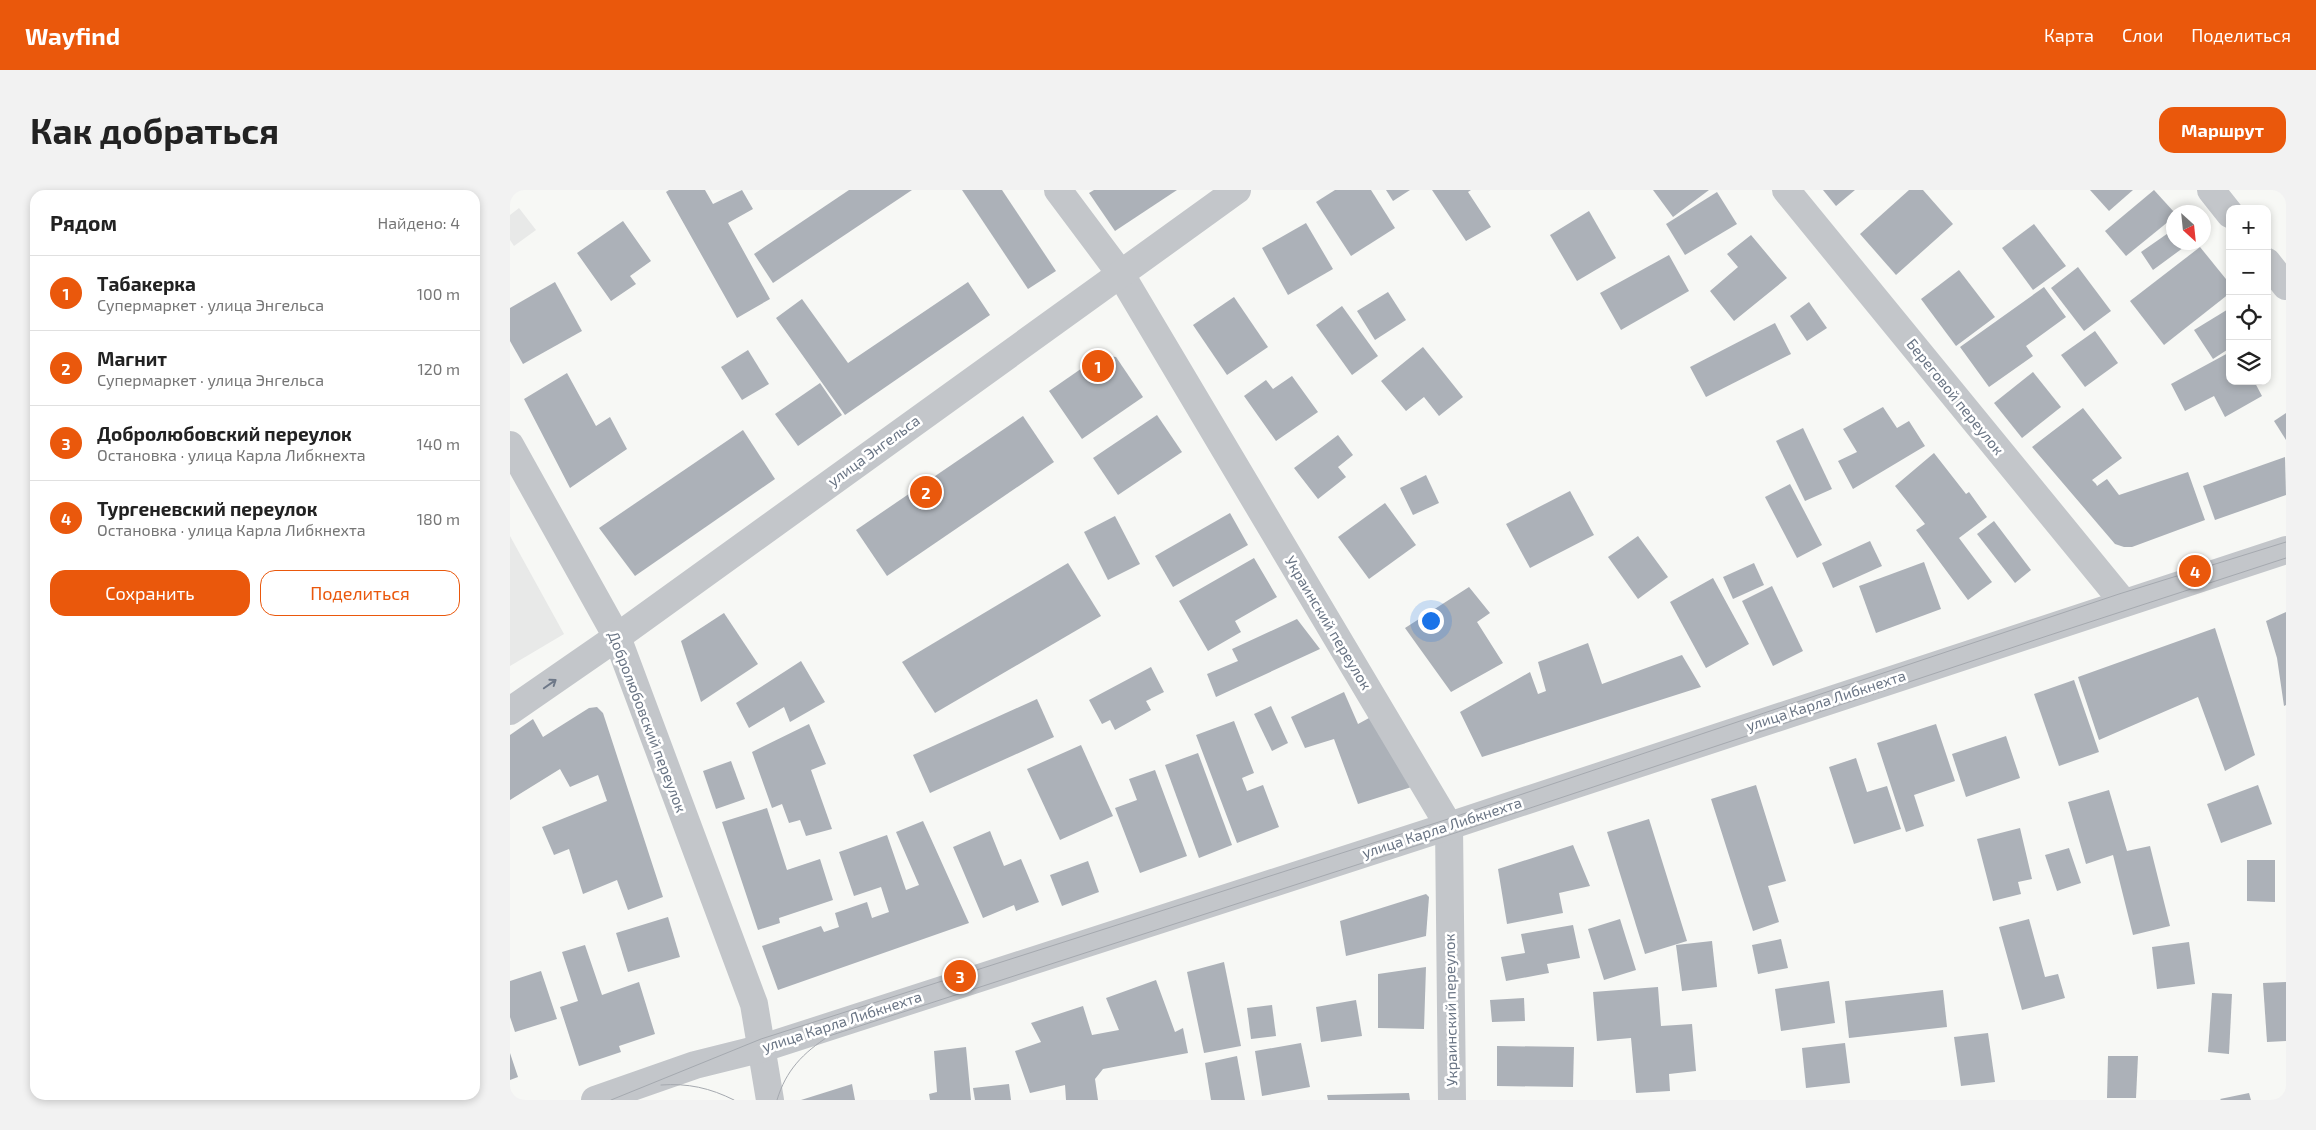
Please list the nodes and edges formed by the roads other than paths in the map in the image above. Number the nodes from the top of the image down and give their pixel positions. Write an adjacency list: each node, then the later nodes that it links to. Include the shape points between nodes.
1 (1058, 190): 7 (street, Украинский переулок)
2 (1238, 190): 7 (street, улица Энгельса)
3 (1786, 190): 11 (street, Береговой переулок)
4 (2211, 190): 5 (street)
5 (2226, 209)
6 (2271, 267): 8 (street)
7 (1120, 273): 12 (street, улица Энгельса); 14 (street, Украинский переулок)
8 (2286, 286)
9 (510, 446): 12 (street, Добролюбовский переулок)
10 (2286, 550): 11 (street, улица Карла Либкнехта)
11 (2124, 602): 14 (street, улица Карла Либкнехта)
12 (616, 638): 13 (street, улица Энгельса, one-way to 12); 15 (street, Добролюбовский переулок, via 754,1004)
13 (510, 711)
14 (1449, 826): 15 (street, улица Карла Либкнехта); 18 (street, Украинский переулок)
15 (763, 1048): 16 (street, улица Карла Либкнехта, via 695,1065); 17 (street, Добролюбовский переулок)
16 (596, 1100)
17 (770, 1100)
18 (1452, 1100)

